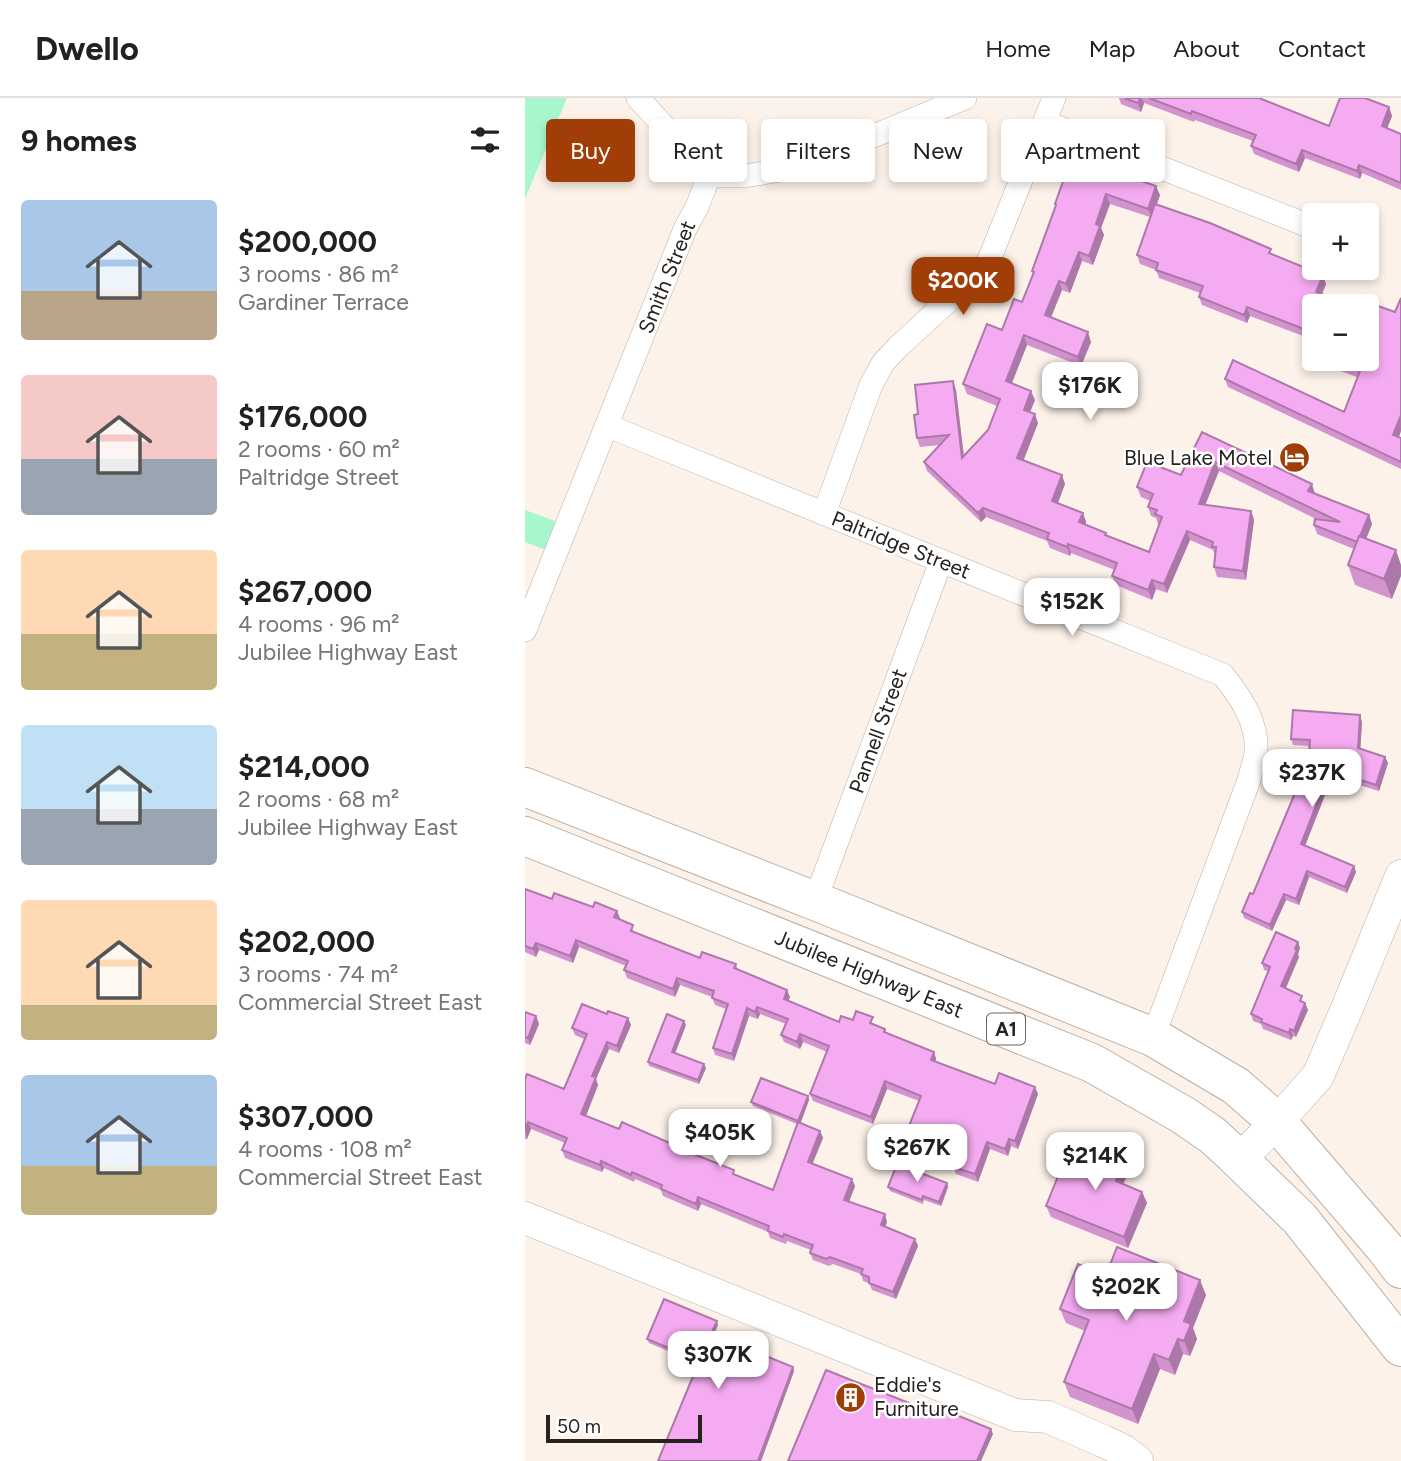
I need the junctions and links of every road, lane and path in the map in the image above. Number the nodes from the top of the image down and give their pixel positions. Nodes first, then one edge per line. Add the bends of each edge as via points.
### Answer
1 (638, 98) edge
2 (965, 98) edge
3 (1054, 98) edge
4 (657, 119) edge
5 (1046, 119) edge
6 (1165, 169) edge
7 (747, 176) edge
8 (706, 182) edge
9 (1021, 182) edge
10 (1302, 223) edge
11 (608, 426) junction
12 (824, 514) junction
13 (941, 561) junction
14 (525, 630) edge
15 (525, 787) edge
16 (525, 836) edge
17 (652, 837) junction
18 (1401, 876) edge
19 (635, 880) junction
20 (815, 901) junction
21 (1153, 1037) junction
22 (1277, 1122) junction
23 (1239, 1160) junction
24 (525, 1218) edge
25 (1401, 1269) edge
26 (1401, 1347) edge
27 (1015, 1415) junction
28 (1097, 1461) edge
29 (1137, 1461) edge

1 - 4 street
2 - 7 street via 799,167
3 - 5 street
6 - 10 street
8 - 11 street, Smith Street
9 - 12 street via 989,260 883,363
11 - 12 street, Paltridge Street
11 - 14 street, Smith Street
12 - 13 street, Paltridge Street
13 - 20 street, Pannell Street
13 - 21 street, Paltridge Street via 1223,675 1253,722 1256,751 1249,780
15 - 17 highway, A1
16 - 19 highway, Jubilee Highway East / A1
17 - 19 highway
17 - 20 highway, A1
18 - 22 street via 1318,1076
19 - 23 highway, Jubilee Highway East / A1 via 1092,1063 1183,1115
20 - 21 highway, A1
21 - 22 highway, A1 via 1236,1086
22 - 23 street
22 - 25 highway, A1
23 - 26 highway, Jubilee Highway East / A1 via 1300,1219
24 - 27 street
27 - 28 street via 1029,1432
27 - 29 street via 1048,1417

